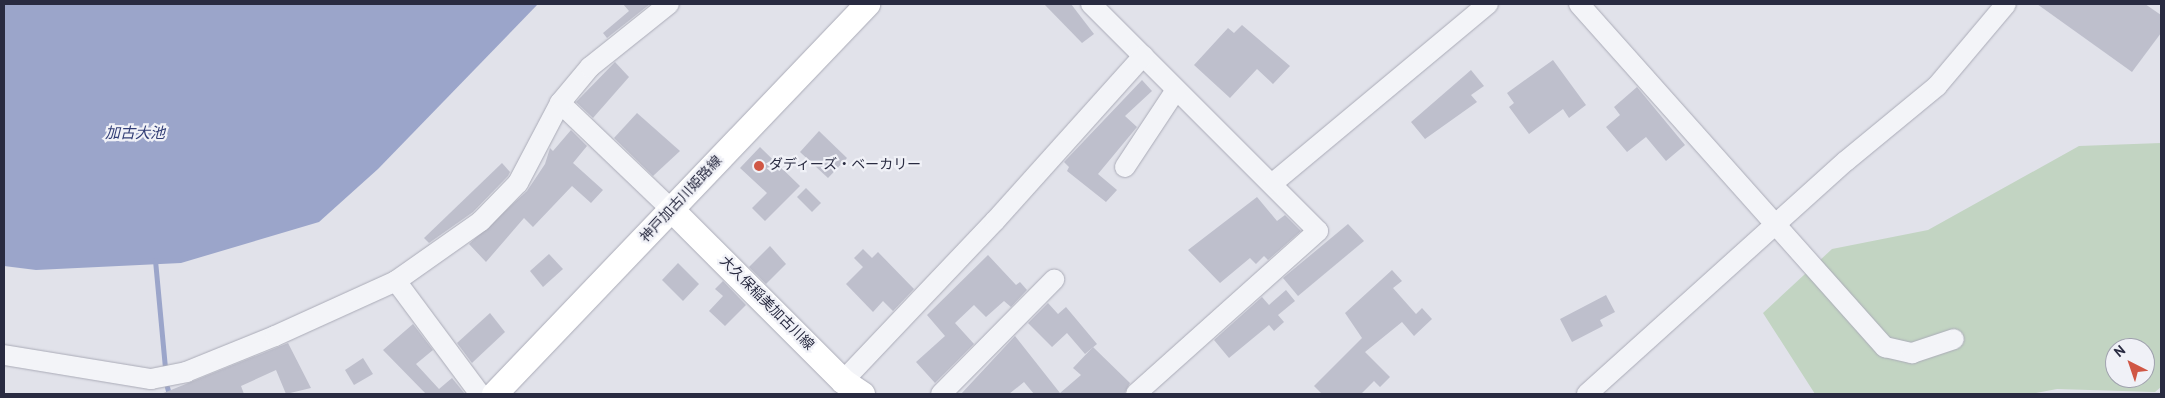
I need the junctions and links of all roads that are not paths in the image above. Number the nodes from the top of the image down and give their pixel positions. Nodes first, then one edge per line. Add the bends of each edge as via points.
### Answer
1 (669, 4) edge
2 (867, 4) edge
3 (1091, 4) edge
4 (1488, 4) edge
5 (1579, 4) edge
6 (2006, 4) edge
7 (1143, 56) junction
8 (1176, 90) junction
9 (560, 103) junction
10 (1125, 167) dead end
11 (1273, 183) junction
12 (673, 211) junction
13 (1776, 224) junction
14 (1054, 280) dead end
15 (396, 281) junction
16 (1954, 338) dead end
17 (4, 355) edge
18 (852, 387) edge
19 (480, 394) edge
20 (494, 394) edge
21 (941, 394) edge
22 (1136, 394) edge
23 (1587, 394) edge

1 - 9 street via 590,67
2 - 12 main road, 神戸加古川姫路線
3 - 7 street
4 - 11 street
5 - 13 street
6 - 13 street via 1937,86
7 - 8 street
7 - 18 street
8 - 10 street
8 - 11 street
9 - 12 street
9 - 15 street via 518,183 481,220
11 - 22 street via 1318,231
12 - 18 main road, 大久保稲美加古川線
12 - 20 main road, 神戸加古川姫路線
13 - 16 street via 1885,347 1912,353
13 - 23 street
14 - 21 street
15 - 17 street via 186,372 151,379
15 - 19 street

